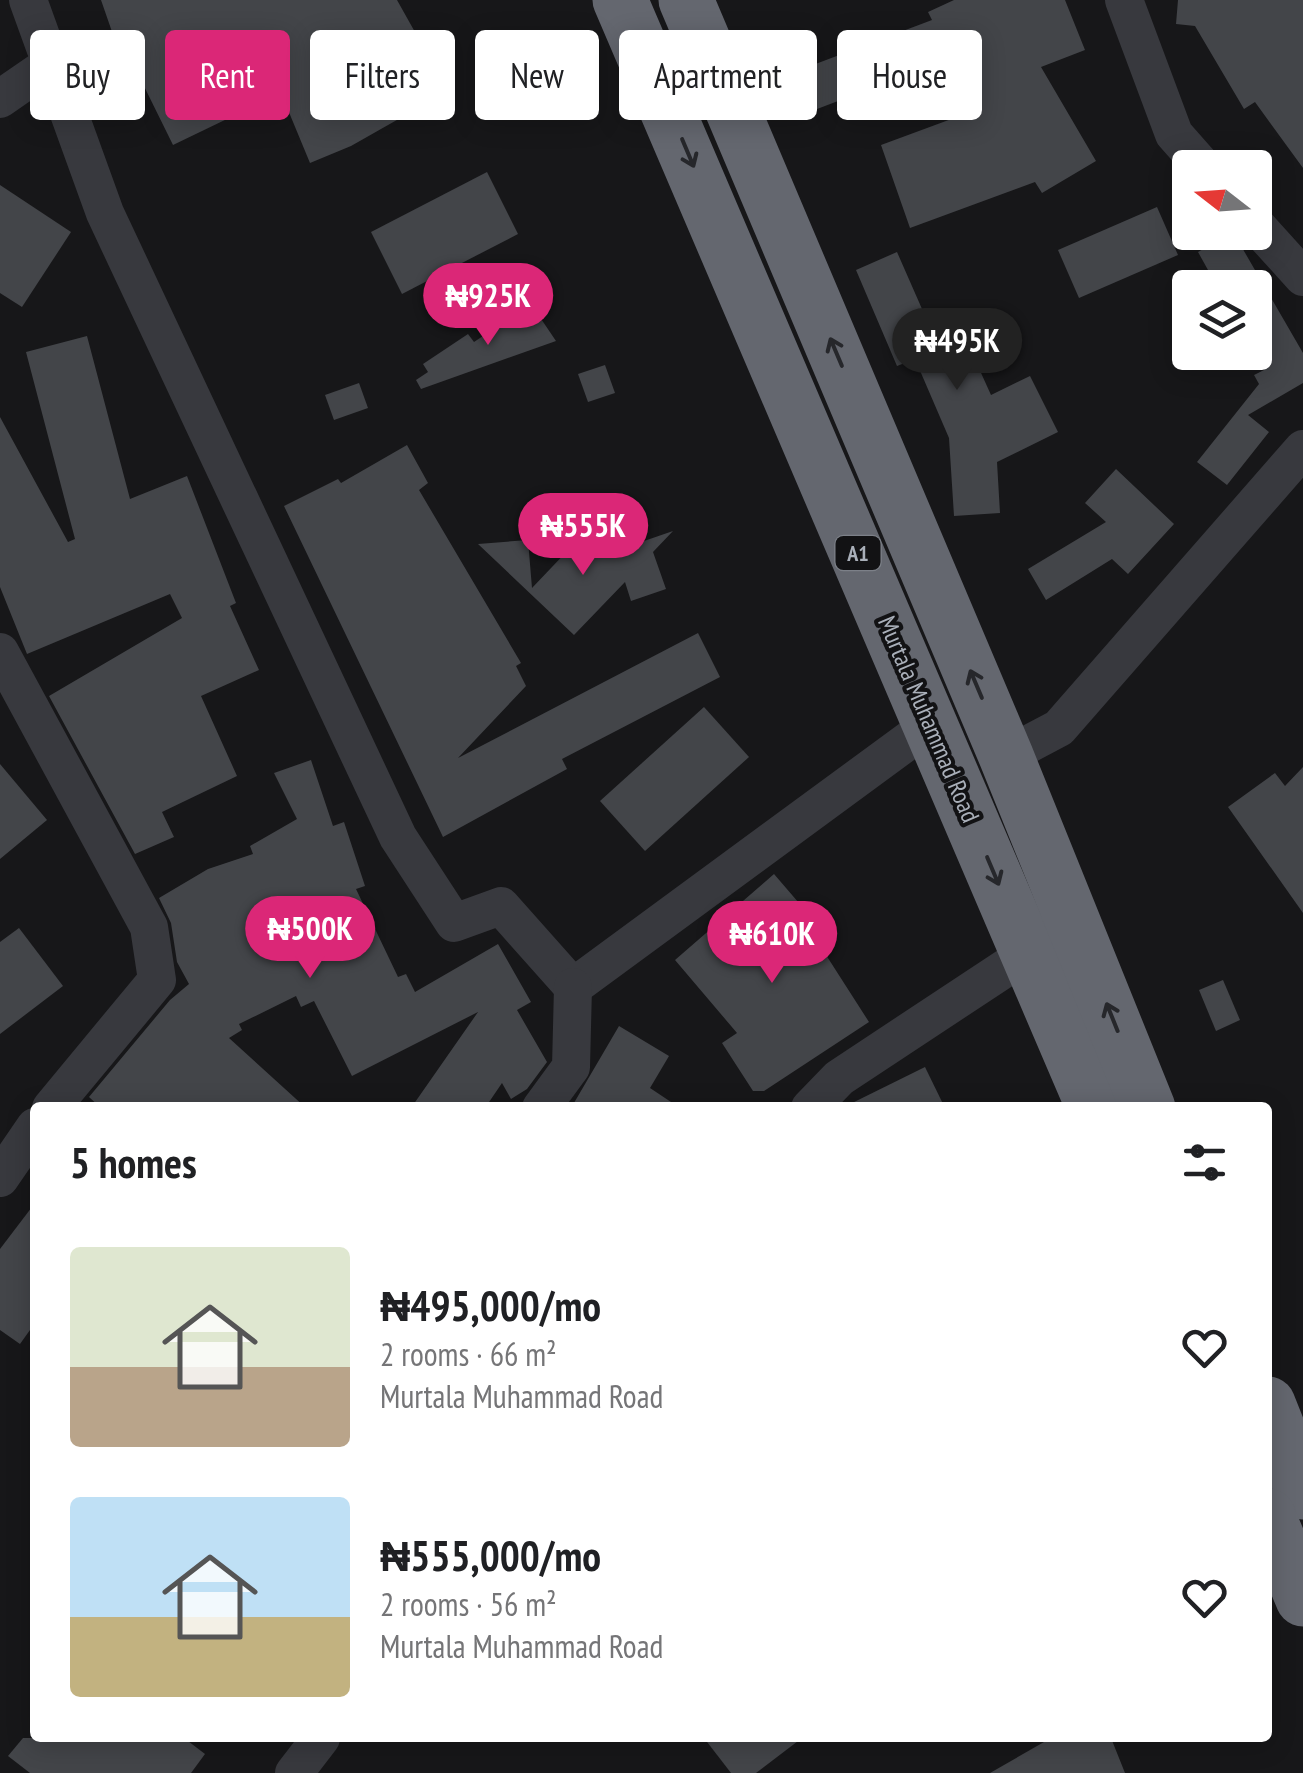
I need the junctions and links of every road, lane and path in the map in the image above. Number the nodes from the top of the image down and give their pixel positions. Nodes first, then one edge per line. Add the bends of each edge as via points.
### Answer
1 (28, 0) edge
2 (620, 0) edge
3 (1124, 0) edge
4 (696, 23) edge
5 (38, 30) edge
6 (634, 30) edge
7 (30, 79) edge
8 (0, 100) edge
9 (69, 120) edge
10 (673, 120) edge
11 (1188, 150) edge
12 (1272, 243) edge
13 (1303, 277) edge
14 (1303, 450) edge
15 (881, 459) junction
16 (828, 482) junction
17 (0, 652) edge
18 (931, 724) junction
19 (1006, 756) junction
20 (1028, 953) junction
21 (573, 986) junction
22 (56, 1102) edge
23 (545, 1102) edge
24 (816, 1102) edge
25 (1091, 1102) edge
26 (1146, 1102) edge
27 (30, 1134) edge
28 (0, 1178) edge
29 (1272, 1414) edge
30 (1303, 1492) edge
31 (1272, 1525) edge
32 (1303, 1599) edge
33 (317, 1742) edge
34 (294, 1773) edge

1 - 5 street
2 - 6 highway, Murtala Muhammad Road / A1
3 - 11 street via 1174,134
15 -> 4 highway, A1
7 - 8 street
9 - 21 street via 104,214 398,837 454,922 502,906
10 -> 16 highway, Murtala Muhammad Road / A1
12 - 13 street
14 - 19 street via 1059,728
15 - 16 highway
19 -> 15 highway, A1
16 - 18 highway, Murtala Muhammad Road / A1
17 - 22 street via 155,948 157,980
18 -> 20 highway, Murtala Muhammad Road / A1
18 - 21 street
26 -> 19 highway, A1
20 - 24 street via 838,1078
20 - 25 highway, Murtala Muhammad Road / A1
21 - 23 street via 571,1067
27 - 28 street
29 - 30 highway
31 - 32 highway
33 - 34 street

